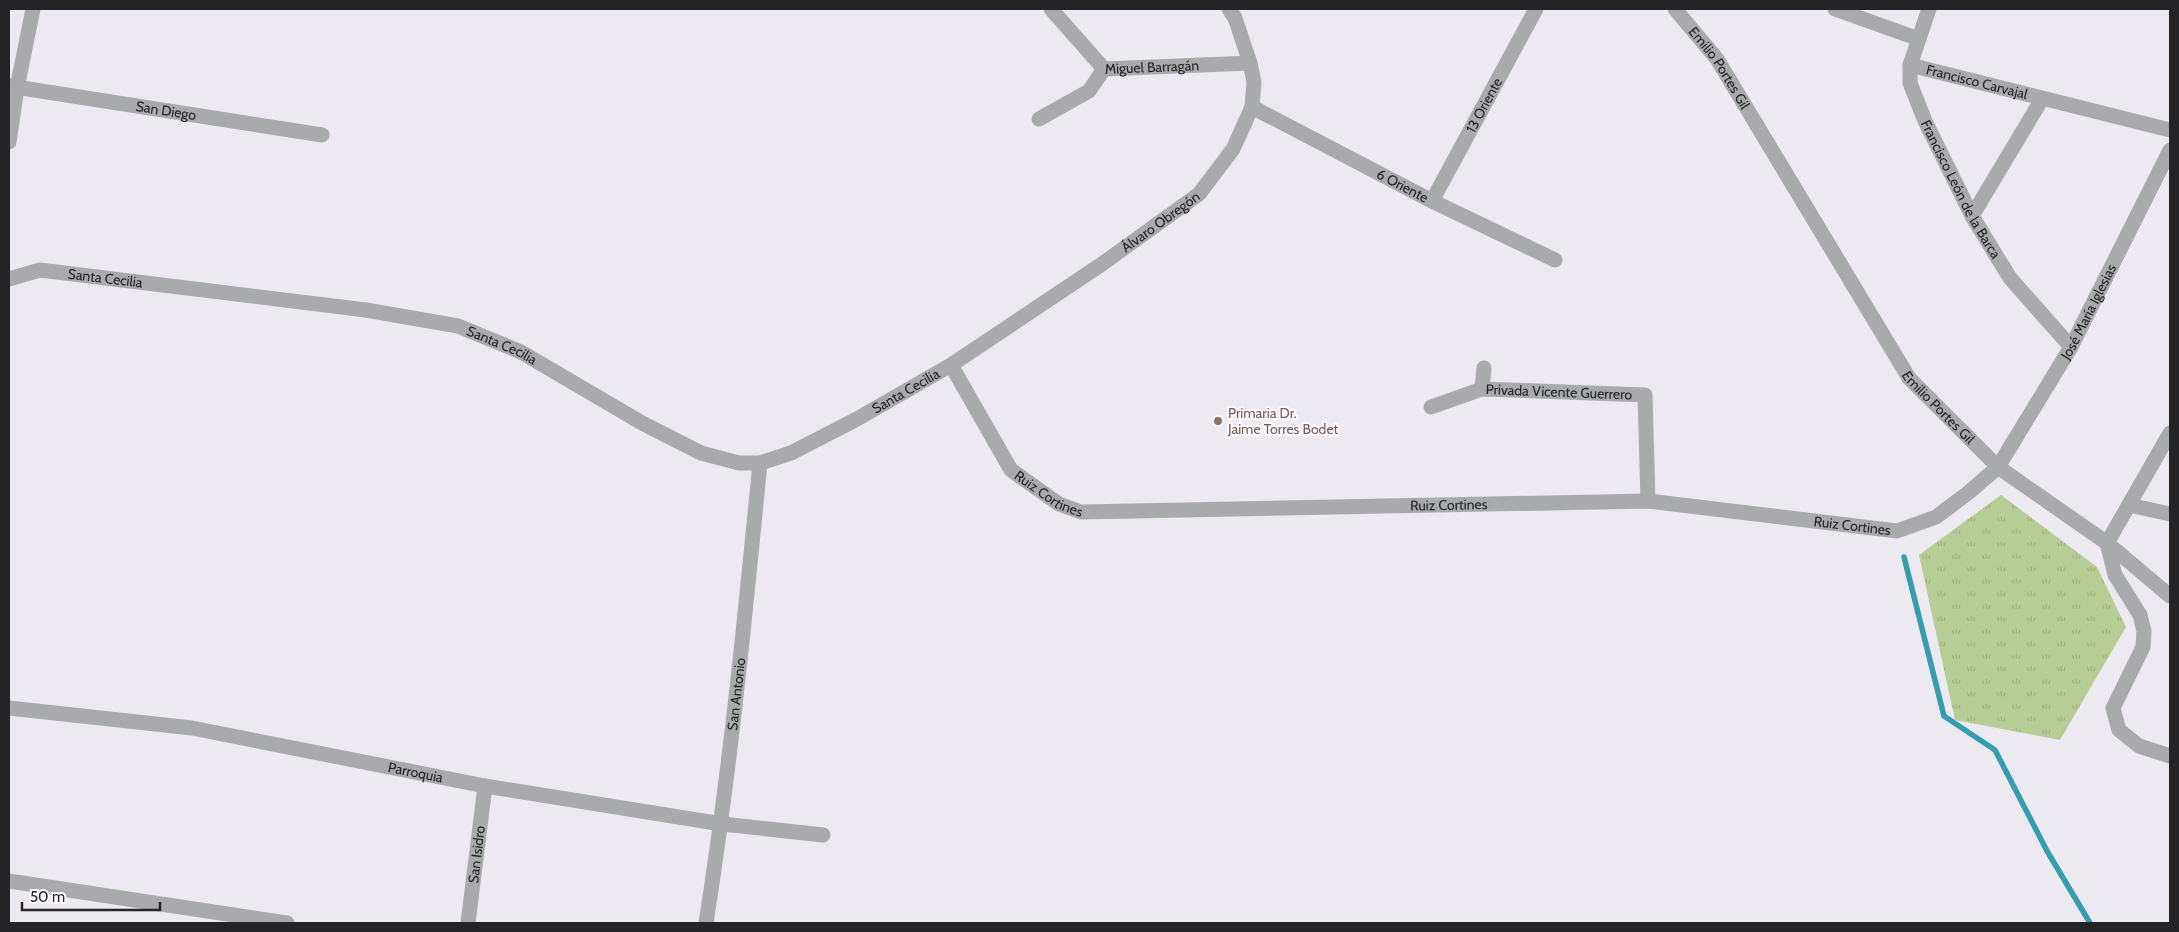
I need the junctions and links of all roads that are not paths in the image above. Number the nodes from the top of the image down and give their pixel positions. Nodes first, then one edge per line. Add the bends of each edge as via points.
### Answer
1 (33, 9) edge
2 (1051, 9) edge
3 (1229, 9) edge
4 (1536, 9) edge
5 (1675, 9) edge
6 (1835, 9) edge
7 (1929, 9) edge
8 (1919, 39) junction
9 (1250, 63) junction
10 (1910, 65) junction
11 (1104, 69) junction
12 (13, 87) edge
13 (2042, 99) junction
14 (1252, 107) junction
15 (1039, 119) dead end
16 (2170, 130) edge
17 (322, 135) dead end
18 (9, 142) edge
19 (2170, 150) edge
20 (1432, 201) junction
21 (1972, 216) junction
22 (1555, 260) dead end
23 (9, 279) edge
24 (2071, 348) junction
25 (951, 364) junction
26 (1484, 368) dead end
27 (1482, 389) junction
28 (1431, 407) dead end
29 (2170, 433) edge
30 (760, 463) junction
31 (1998, 467) junction
32 (1648, 501) junction
33 (2129, 505) junction
34 (2170, 514) edge
35 (2107, 543) junction
36 (2170, 596) edge
37 (9, 708) edge
38 (2170, 756) edge
39 (485, 786) junction
40 (722, 824) junction
41 (823, 835) dead end
42 (9, 881) edge
43 (287, 923) edge
44 (468, 923) edge
45 (706, 923) edge

1 - 12 street
2 - 11 street, Miguel Barragán
3 - 9 street, Álvaro Obregón
4 - 20 street, 13 Oriente
5 - 31 street, Emilio Portes Gil via 1717,59 1909,378
6 - 8 street
7 - 8 street, Francisco León de la Barca
8 - 10 street, Francisco León de la Barca
9 - 11 street, Miguel Barragán
9 - 14 street, Álvaro Obregón via 1254,82
10 - 13 street, Francisco Carvajal
10 - 21 street, Francisco León de la Barca via 1910,83 1925,121
11 - 15 street via 1089,91
12 - 17 street, San Diego
12 - 18 street
13 - 16 street, Francisco Carvajal
13 - 21 street, Francisco Carvajal
14 - 20 street, 6 Oriente
14 - 25 street, Álvaro Obregón via 1233,149 1199,194 1102,264
19 - 24 street, José María Iglesias
20 - 22 street, 6 Oriente
21 - 24 street, Francisco León de la Barca via 2010,278
23 - 30 street, Santa Cecilia via 40,270 366,310 458,326 521,352 700,453 739,463
24 - 31 street, José María Iglesias
25 - 30 street, Santa Cecilia via 857,419 790,453
25 - 32 street, Ruiz Cortines via 1012,470 1058,504 1082,512
26 - 27 street
27 - 28 street, Privada Vicente Guerrero
27 - 32 street, Privada Vicente Guerrero via 1645,395
29 - 33 street
30 - 40 street, San Antonio
31 - 32 street, Ruiz Cortines via 1936,517 1897,531
31 - 35 street, Emilio Portes Gil
33 - 34 street
33 - 35 street
35 - 36 street, Emilio Portes Gil
35 - 38 street via 2115,575 2140,615 2144,631 2143,647 2113,708 2119,730 2140,746
37 - 39 street, Parroquia via 192,728
39 - 40 street, Parroquia
39 - 44 street, San Isidro
40 - 41 street, Parroquia
40 - 45 street, San Antonio
42 - 43 street

